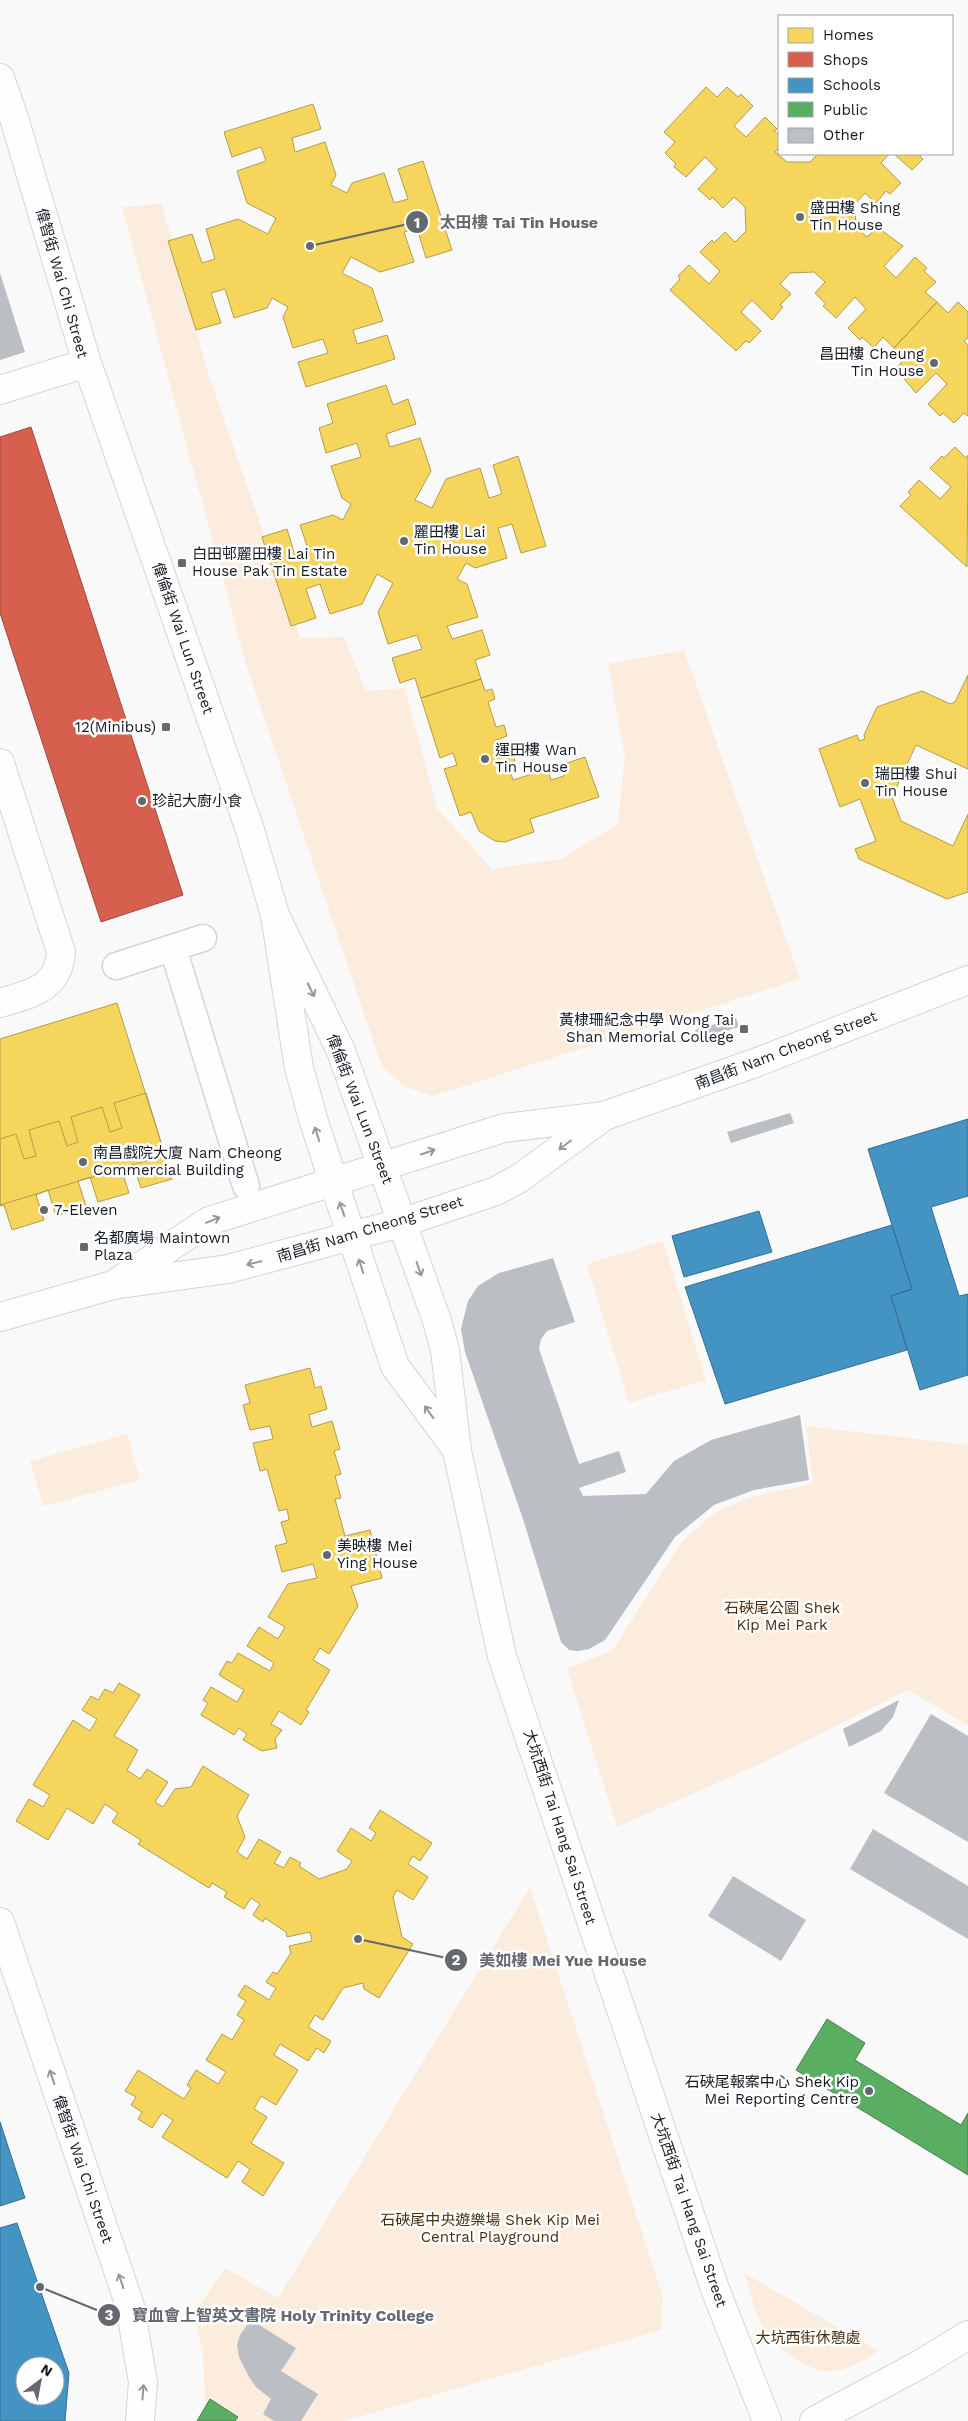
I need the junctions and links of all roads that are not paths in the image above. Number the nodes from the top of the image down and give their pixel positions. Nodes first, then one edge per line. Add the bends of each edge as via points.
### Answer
1 (0, 78) edge
2 (7, 121) edge
3 (87, 363) junction
4 (0, 390) edge
5 (0, 763) edge
6 (275, 915) junction
7 (204, 938) dead end
8 (173, 948) junction
9 (116, 966) dead end
10 (968, 980) edge
11 (0, 1003) edge
12 (604, 1116) junction
13 (382, 1168) junction
14 (332, 1180) junction
15 (246, 1186) dead end
16 (404, 1222) junction
17 (352, 1237) junction
18 (114, 1285) junction
19 (0, 1317) edge
20 (458, 1451) junction
21 (0, 1922) edge
22 (968, 2335) edge
23 (140, 2421) edge
24 (767, 2421) edge
25 (814, 2421) edge

1 - 2 street, 偉智街 Wai Chi Street
2 - 3 street, 偉智街 Wai Chi Street
3 - 4 street, 偉智街 Wai Chi Street
3 - 6 street, 偉倫街 Wai Lun Street via 250,830
5 - 11 street via 61,952 60,965 47,984 34,992
6 -> 13 street, 偉倫街 Wai Lun Street via 341,1051
14 -> 6 street, 偉倫街 Wai Lun Street via 299,1068
7 - 8 street
8 - 9 street
8 - 15 street
10 - 12 street, 南昌街 Nam Cheong Street via 755,1063
13 -> 12 street, 南昌街 Nam Cheong Street via 504,1128
12 -> 16 street, 南昌街 Nam Cheong Street via 520,1178 496,1191
13 - 14 street, 南昌街 Nam Cheong Street
13 - 16 street, 偉倫街 Wai Lun Street
17 -> 14 street, 偉倫街 Wai Lun Street
18 -> 14 street, 南昌街 Nam Cheong Street via 209,1221
16 - 17 street, 南昌街 Nam Cheong Street
16 -> 20 street, 大坑西街 Tai Hang Sai Street via 445,1350
17 -> 18 street, 南昌街 Nam Cheong Street via 228,1269
20 -> 17 street, 大坑西街 Tai Hang Sai Street via 395,1366
18 - 19 street, 南昌街 Nam Cheong Street
20 - 24 street, 大坑西街 Tai Hang Sai Street via 502,1656 715,2289
23 -> 21 street, 偉智街 Wai Chi Street via 143,2382 130,2306
22 - 25 street

